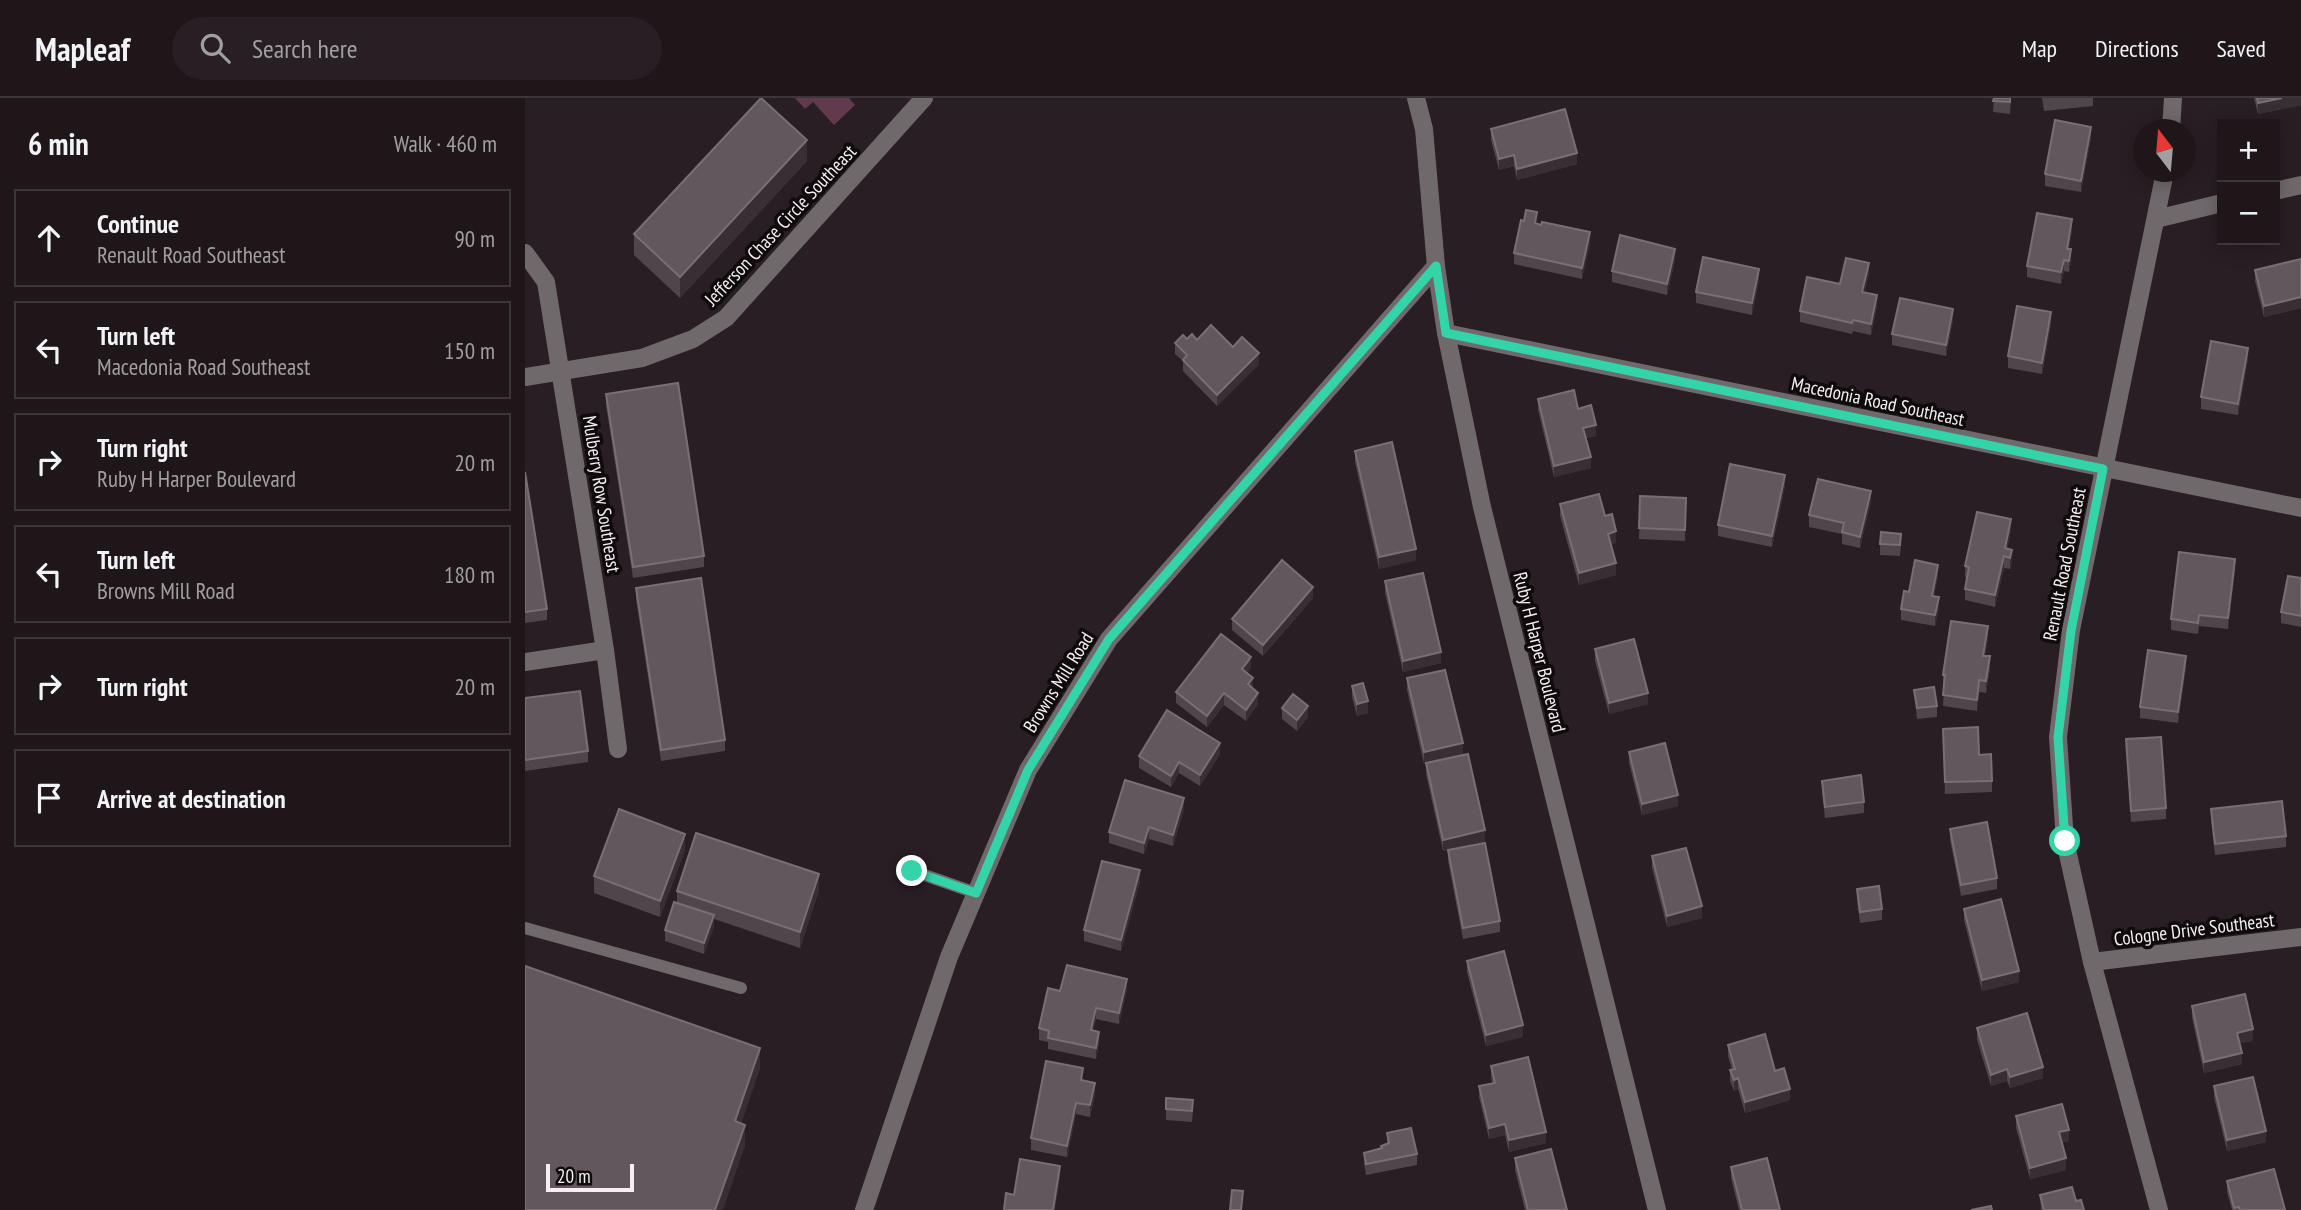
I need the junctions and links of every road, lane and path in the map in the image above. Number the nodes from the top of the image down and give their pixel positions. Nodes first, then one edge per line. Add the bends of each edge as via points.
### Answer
1 (923, 98) edge
2 (1416, 98) edge
3 (2173, 98) edge
4 (2172, 119) edge
5 (2163, 182) edge
6 (2301, 185) edge
7 (2280, 190) edge
8 (2217, 204) edge
9 (2156, 219) junction
10 (525, 253) edge
11 (1436, 266) junction
12 (1446, 333) junction
13 (561, 372) junction
14 (525, 377) edge
15 (2103, 469) junction
16 (2301, 508) edge
17 (605, 650) junction
18 (525, 662) edge
19 (618, 749) dead end
20 (912, 871) dead end
21 (976, 893) junction
22 (525, 928) edge
23 (2301, 937) edge
24 (2092, 962) junction
25 (741, 988) dead end
26 (864, 1210) edge
27 (1657, 1210) edge
28 (2159, 1210) edge

1 - 13 street, Jefferson Chase Circle Southeast via 726,318 693,339 642,358
2 - 11 street, Ruby H Harper Boulevard via 1424,129
3 - 4 street
5 - 9 street, Renault Road Southeast
6 - 7 street
8 - 9 street
9 - 15 street, Renault Road Southeast
10 - 13 street, Mulberry Row Southeast via 546,282
11 - 12 street, Ruby H Harper Boulevard
11 - 21 street, Browns Mill Road via 1109,639 1028,770
12 - 15 street, Macedonia Road Southeast
12 - 27 street, Ruby H Harper Boulevard via 1482,507
13 - 14 street, Jefferson Chase Circle Southeast
13 - 17 street, Mulberry Row Southeast
15 - 16 street, Macedonia Road Southeast
15 - 24 street, Renault Road Southeast via 2071,631 2058,737 2065,841
17 - 18 street
17 - 19 street, Mulberry Row Southeast
20 - 21 lane
21 - 26 street, Browns Mill Road via 949,957
22 - 25 lane
23 - 24 street, Cologne Drive Southeast
24 - 28 street, Renault Road Southeast

